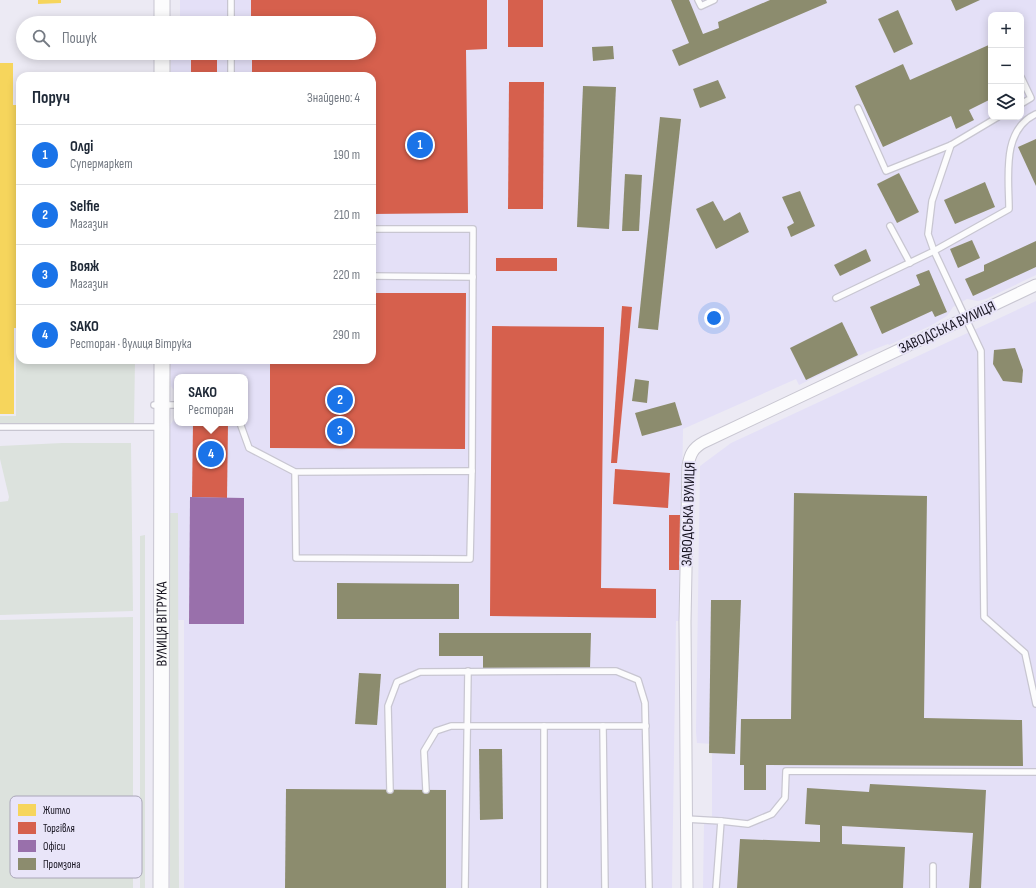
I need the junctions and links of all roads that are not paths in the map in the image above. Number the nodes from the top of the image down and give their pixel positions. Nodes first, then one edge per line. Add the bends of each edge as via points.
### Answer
1 (153, 0) edge
2 (162, 0) edge
3 (231, 0) edge
4 (698, 0) edge
5 (714, 0) edge
6 (153, 16) edge
7 (162, 16) edge
8 (231, 16) edge
9 (153, 60) edge
10 (162, 60) edge
11 (231, 60) edge
12 (154, 72) edge
13 (162, 72) edge
14 (231, 72) edge
15 (1024, 83) edge
16 (1024, 102) edge
17 (858, 108) dead end
18 (1036, 114) edge
19 (993, 120) edge
20 (951, 145) junction
21 (890, 226) dead end
22 (376, 229) edge
23 (934, 251) junction
24 (910, 263) junction
25 (376, 276) edge
26 (473, 277) junction
27 (1036, 285) edge
28 (836, 298) dead end
29 (964, 319) junction
30 (155, 364) edge
31 (162, 364) edge
32 (164, 405) edge
33 (241, 426) edge
34 (0, 427) edge
35 (158, 427) junction
36 (295, 472) junction
37 (472, 472) junction
38 (468, 671) junction
39 (1036, 704) edge
40 (468, 726) junction
41 (544, 726) junction
42 (603, 726) junction
43 (646, 726) junction
44 (1036, 772) edge
45 (390, 790) dead end
46 (426, 790) dead end
47 (686, 819) junction
48 (721, 821) junction
49 (933, 866) dead end
50 (153, 888) edge
51 (161, 888) edge
52 (465, 888) edge
53 (544, 888) edge
54 (605, 888) edge
55 (649, 888) edge
56 (687, 888) edge
57 (716, 888) edge
58 (932, 888) edge

1 - 6 main road
2 - 7 main road
3 - 8 lane
4 - 5 lane via 701,6
9 - 12 main road
10 - 13 main road
11 - 14 lane
15 - 16 lane via 1031,98
17 - 20 lane via 886,170
18 - 23 lane via 1025,119 1010,145 1009,210
19 - 20 lane
20 - 23 lane via 932,201 928,234
21 - 24 lane
22 - 26 lane via 472,229
23 - 24 lane
23 - 29 lane
24 - 28 lane
25 - 26 lane
26 - 37 lane
27 - 29 street, ЗАВОДСЬКА ВУЛИЦЯ
29 - 39 lane via 980,351 984,617 1025,653
29 - 47 street, ЗАВОДСЬКА ВУЛИЦЯ via 704,442 691,453 688,466 685,622
30 - 32 main road, ВУЛИЦЯ ВІТРУКА
31 - 32 main road, ВУЛИЦЯ ВІТРУКА
32 - 35 main road, ВУЛИЦЯ ВІТРУКА
33 - 36 lane via 249,448
34 - 35 lane
35 - 50 main road, ВУЛИЦЯ ВІТРУКА
35 - 51 main road, ВУЛИЦЯ ВІТРУКА
36 - 37 lane
36 - 37 lane via 296,558 470,559
38 - 40 lane
38 - 43 lane via 616,671 638,680 645,703
38 - 45 lane via 420,672 397,682 388,706
40 - 41 lane
40 - 46 lane via 451,726 436,731 424,751
40 - 52 lane
41 - 42 lane
41 - 53 lane
42 - 43 lane
42 - 54 lane
43 - 55 lane
44 - 48 lane via 786,771 785,798 772,814 748,824
47 - 48 lane
47 - 56 street, ЗАВОДСЬКА ВУЛИЦЯ
48 - 57 lane
49 - 58 lane

